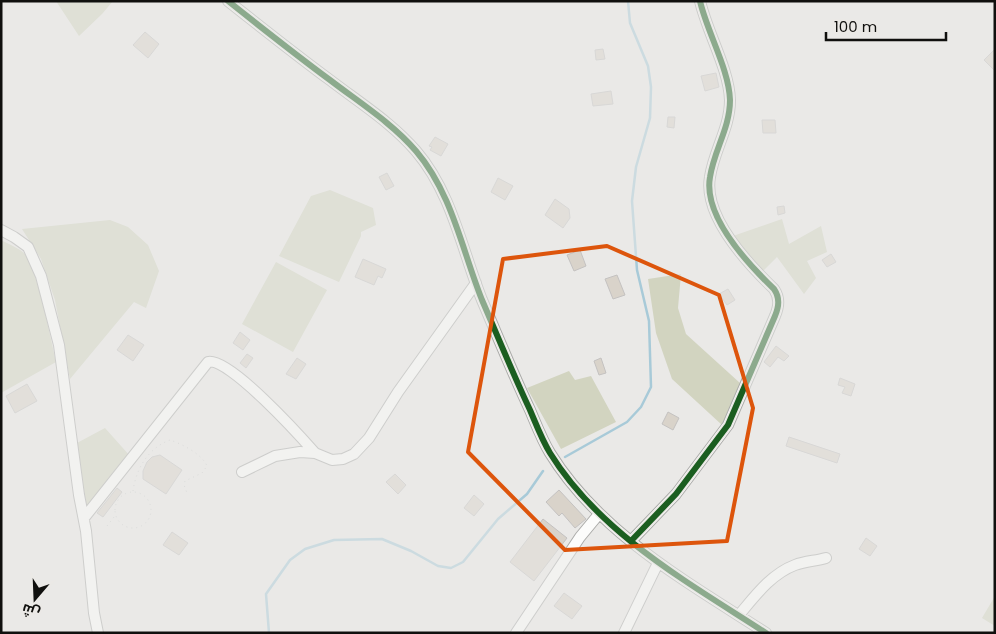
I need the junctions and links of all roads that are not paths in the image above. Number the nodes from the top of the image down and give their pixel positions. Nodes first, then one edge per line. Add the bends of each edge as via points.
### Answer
1 (228, 1) edge
2 (700, 1) edge
3 (1, 230) edge
4 (476, 284) junction
5 (315, 454) junction
6 (242, 472) dead end
7 (599, 514) junction
8 (84, 518) junction
9 (631, 541) junction
10 (826, 558) dead end
11 (658, 563) junction
12 (738, 615) junction
13 (98, 633) edge
14 (516, 633) edge
15 (624, 633) edge
16 (766, 633) edge

1 - 4 street via 392,126 417,152 434,178 454,220
2 - 9 street via 729,88 730,101 728,123 710,177 711,203 717,218 745,260 774,289 779,302 776,316 728,425 676,494
3 - 8 street via 28,247 41,276 60,345 78,495
4 - 5 street via 369,438 354,454 332,460
4 - 7 street via 549,452
5 - 6 street via 300,452 276,456
5 - 8 street via 249,386 219,364 208,362
7 - 9 street
7 - 14 street
8 - 13 street
9 - 11 street
10 - 12 street via 796,564 779,573
11 - 12 street
11 - 15 street
12 - 16 street

